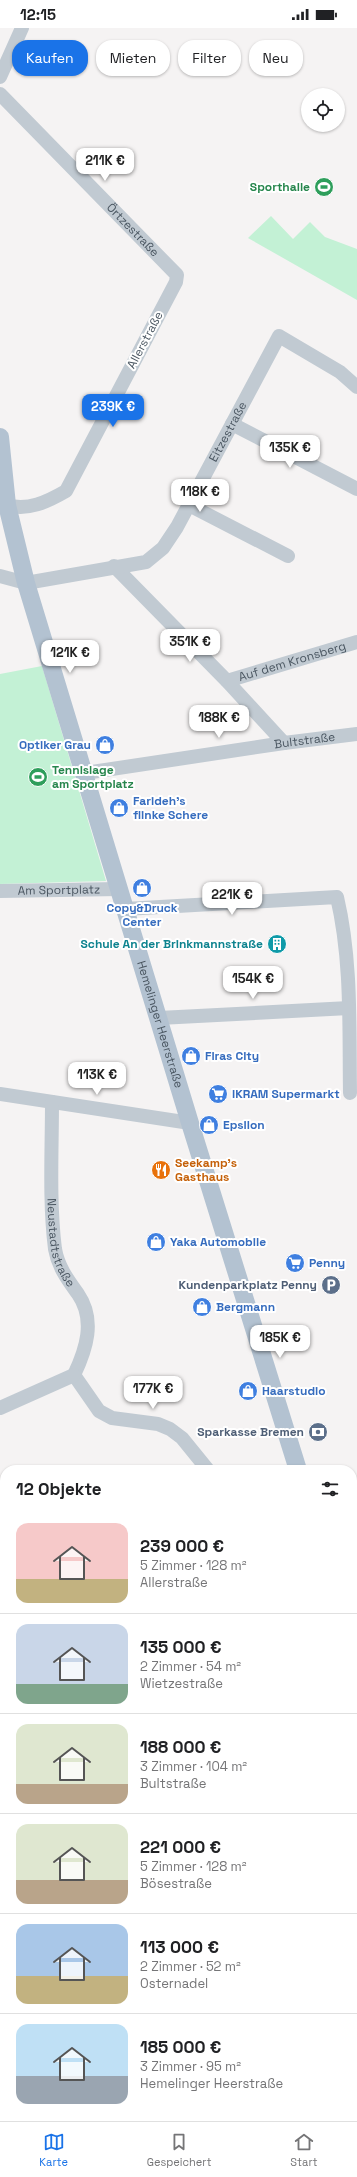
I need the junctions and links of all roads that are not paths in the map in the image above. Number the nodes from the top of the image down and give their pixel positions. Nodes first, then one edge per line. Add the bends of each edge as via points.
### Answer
1 (22, 28) edge
2 (0, 77) edge
3 (0, 94) edge
4 (176, 282) joint
5 (357, 387) edge
6 (232, 424) junction
7 (0, 437) edge
8 (357, 489) edge
9 (190, 504) junction
10 (6, 506) junction
11 (288, 556) dead end
12 (114, 566) junction
13 (0, 576) edge
14 (26, 583) junction
15 (357, 642) edge
16 (227, 681) junction
17 (357, 734) edge
18 (284, 743) junction
19 (85, 773) junction
20 (119, 889) junction
21 (0, 891) edge
22 (125, 909) junction
23 (349, 1008) junction
24 (159, 1018) junction
25 (350, 1093) dead end
26 (0, 1094) edge
27 (52, 1102) junction
28 (190, 1124) junction
29 (74, 1375) junction
30 (0, 1408) edge
31 (204, 1465) edge
32 (296, 1465) edge

1 - 2 street
3 - 4 street, Örtzestraße via 177,275
4 - 10 street, Allerstraße via 66,491 47,502 18,508
5 - 6 street, Eitzestraße via 340,372 279,336
6 - 8 street
6 - 9 street, Eitzestraße
7 - 10 main road, Hemelinger Heerstraße
9 - 11 street
9 - 12 street, Eitzestraße via 162,548 146,562
10 - 14 main road, Hemelinger Heerstraße
12 - 14 street, Eitzestraße
12 - 16 street
13 - 14 street
14 - 19 main road, Hemelinger Heerstraße
15 - 16 street, Auf dem Kronsberg
16 - 18 street
17 - 18 street, Bultstraße
18 - 19 street, Bultstraße
19 - 20 main road, Hemelinger Heerstraße
20 - 21 street, Am Sportplatz
20 - 22 main road, Hemelinger Heerstraße
22 - 23 street via 337,897 344,927
22 - 24 main road, Hemelinger Heerstraße
23 - 24 street
23 - 25 street
24 - 28 main road, Hemelinger Heerstraße
26 - 27 street
27 - 28 street
27 - 29 street, Neustadtstraße via 52,1210 56,1250 65,1276 80,1296 87,1313 89,1328 85,1348
28 - 32 main road, Hemelinger Heerstraße
29 - 30 street
29 - 31 street via 99,1411 112,1418 158,1424 170,1429 182,1438

